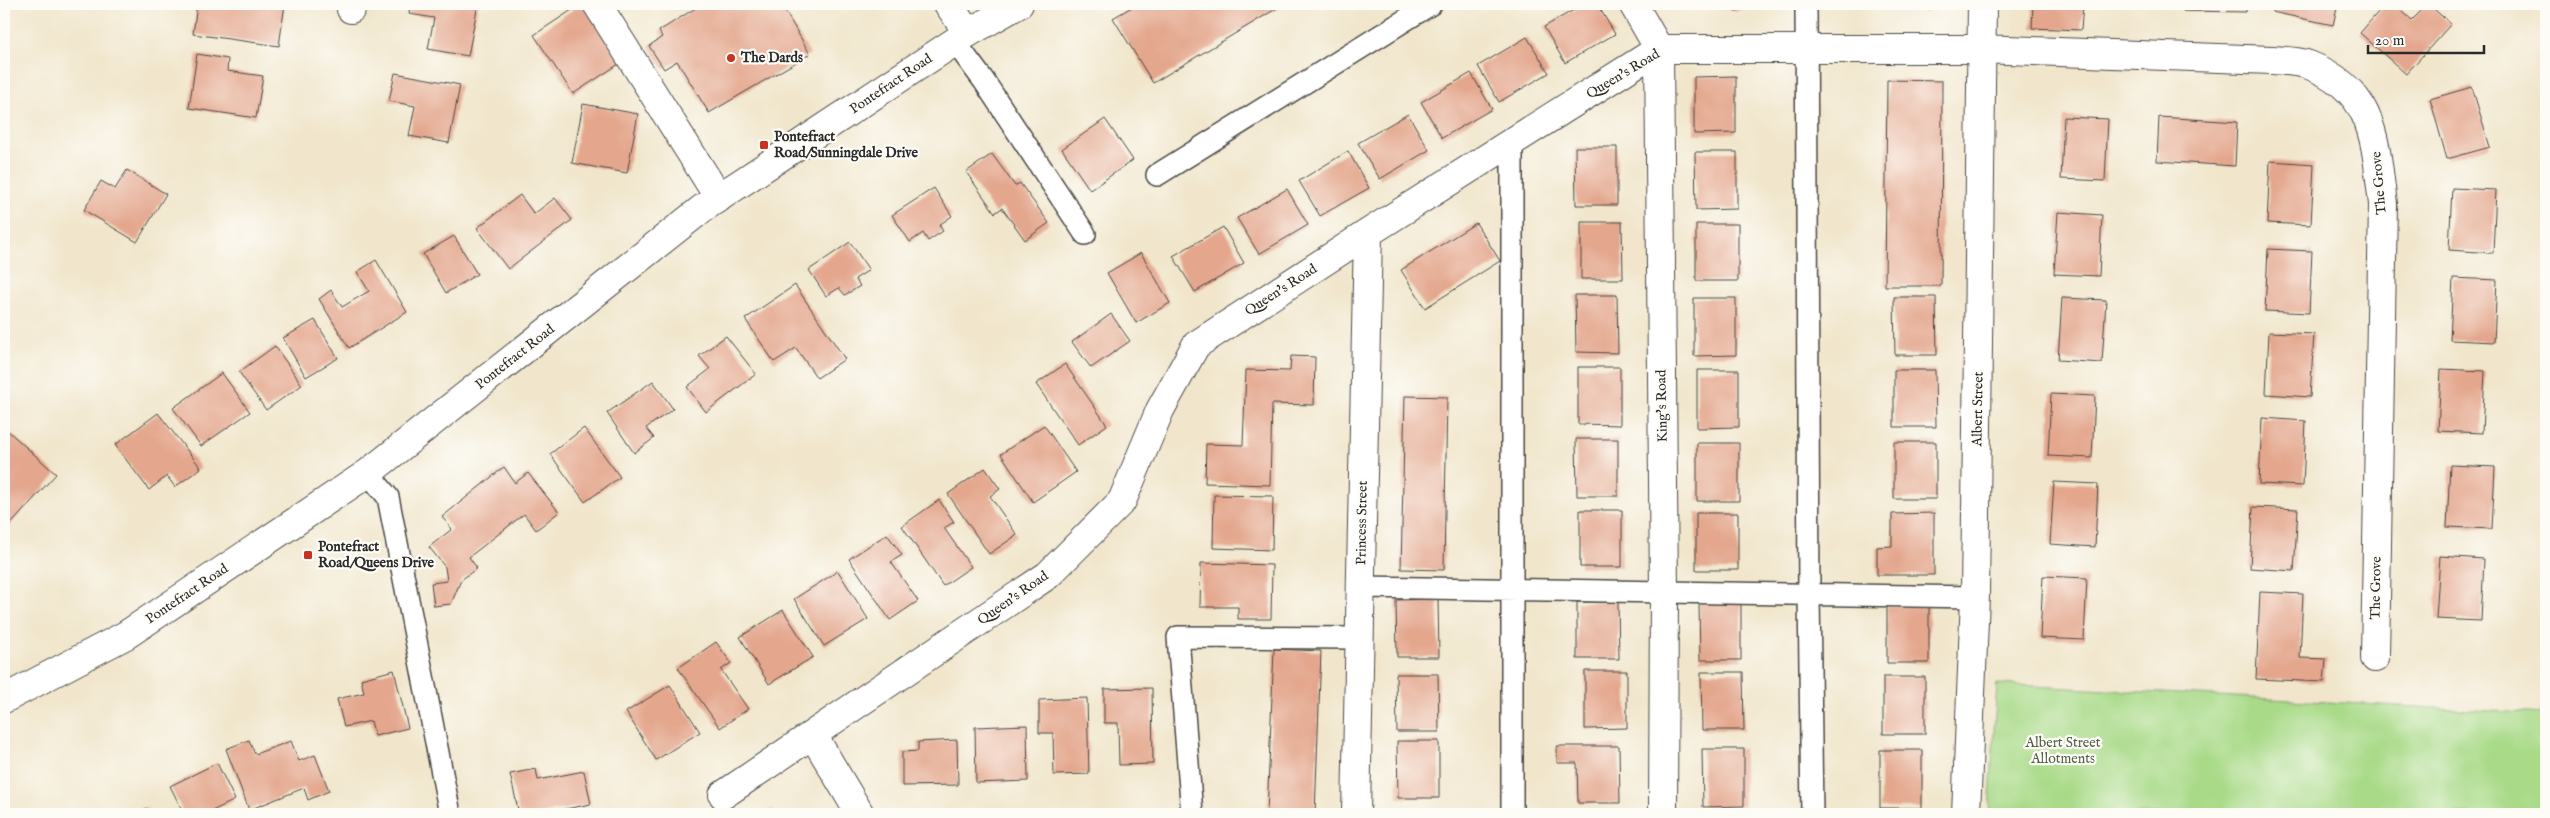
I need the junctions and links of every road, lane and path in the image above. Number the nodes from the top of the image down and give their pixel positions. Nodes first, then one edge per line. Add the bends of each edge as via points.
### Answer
1 (597, 4) edge
2 (948, 4) edge
3 (1020, 4) edge
4 (1431, 4) edge
5 (1633, 4) edge
6 (1806, 4) edge
7 (1982, 4) edge
8 (962, 37) junction
9 (1659, 49) junction
10 (1808, 49) junction
11 (1982, 49) junction
12 (1512, 142) junction
13 (1157, 175) dead end
14 (719, 198) junction
15 (1368, 232) junction
16 (1085, 234) dead end
17 (368, 474) junction
18 (1361, 587) junction
19 (1512, 589) junction
20 (1664, 592) junction
21 (1809, 594) junction
22 (1975, 597) junction
23 (1360, 638) junction
24 (2375, 658) dead end
25 (4, 699) edge
26 (813, 735) junction
27 (723, 795) dead end
28 (450, 814) edge
29 (860, 814) edge
30 (1192, 814) edge
31 (1356, 814) edge
32 (1512, 814) edge
33 (1663, 814) edge
34 (1812, 814) edge
35 (1966, 814) edge

1 - 14 street
2 - 8 street
3 - 8 street, Pontefract Road
4 - 13 lane
5 - 9 street, King's Road
6 - 10 lane
7 - 11 street, Albert Street
8 - 14 street, Pontefract Road
8 - 16 lane via 984,81
9 - 10 street, Queen's Road
9 - 12 street, Queen's Road
9 - 20 street, King's Road
10 - 11 street, Queen's Road
10 - 21 lane
11 - 22 street, Albert Street
11 - 24 street, The Grove via 2272,60 2309,65 2344,85 2366,112 2375,142 2383,204
12 - 15 street, Queen's Road
12 - 19 lane
14 - 17 street, Pontefract Road
15 - 18 street, Princess Street
15 - 26 street, Queen's Road via 1196,345 1160,410 1122,501 1048,575
17 - 25 street, Pontefract Road via 126,635
17 - 28 lane via 388,497
18 - 19 lane
18 - 23 street, Princess Street
19 - 20 lane
19 - 32 lane
20 - 21 lane
20 - 33 street, King's Road
21 - 22 lane
21 - 34 lane
22 - 35 street, Albert Street
23 - 30 lane via 1178,637
23 - 31 street, Princess Street
26 - 27 street, Queen's Road
26 - 29 street

